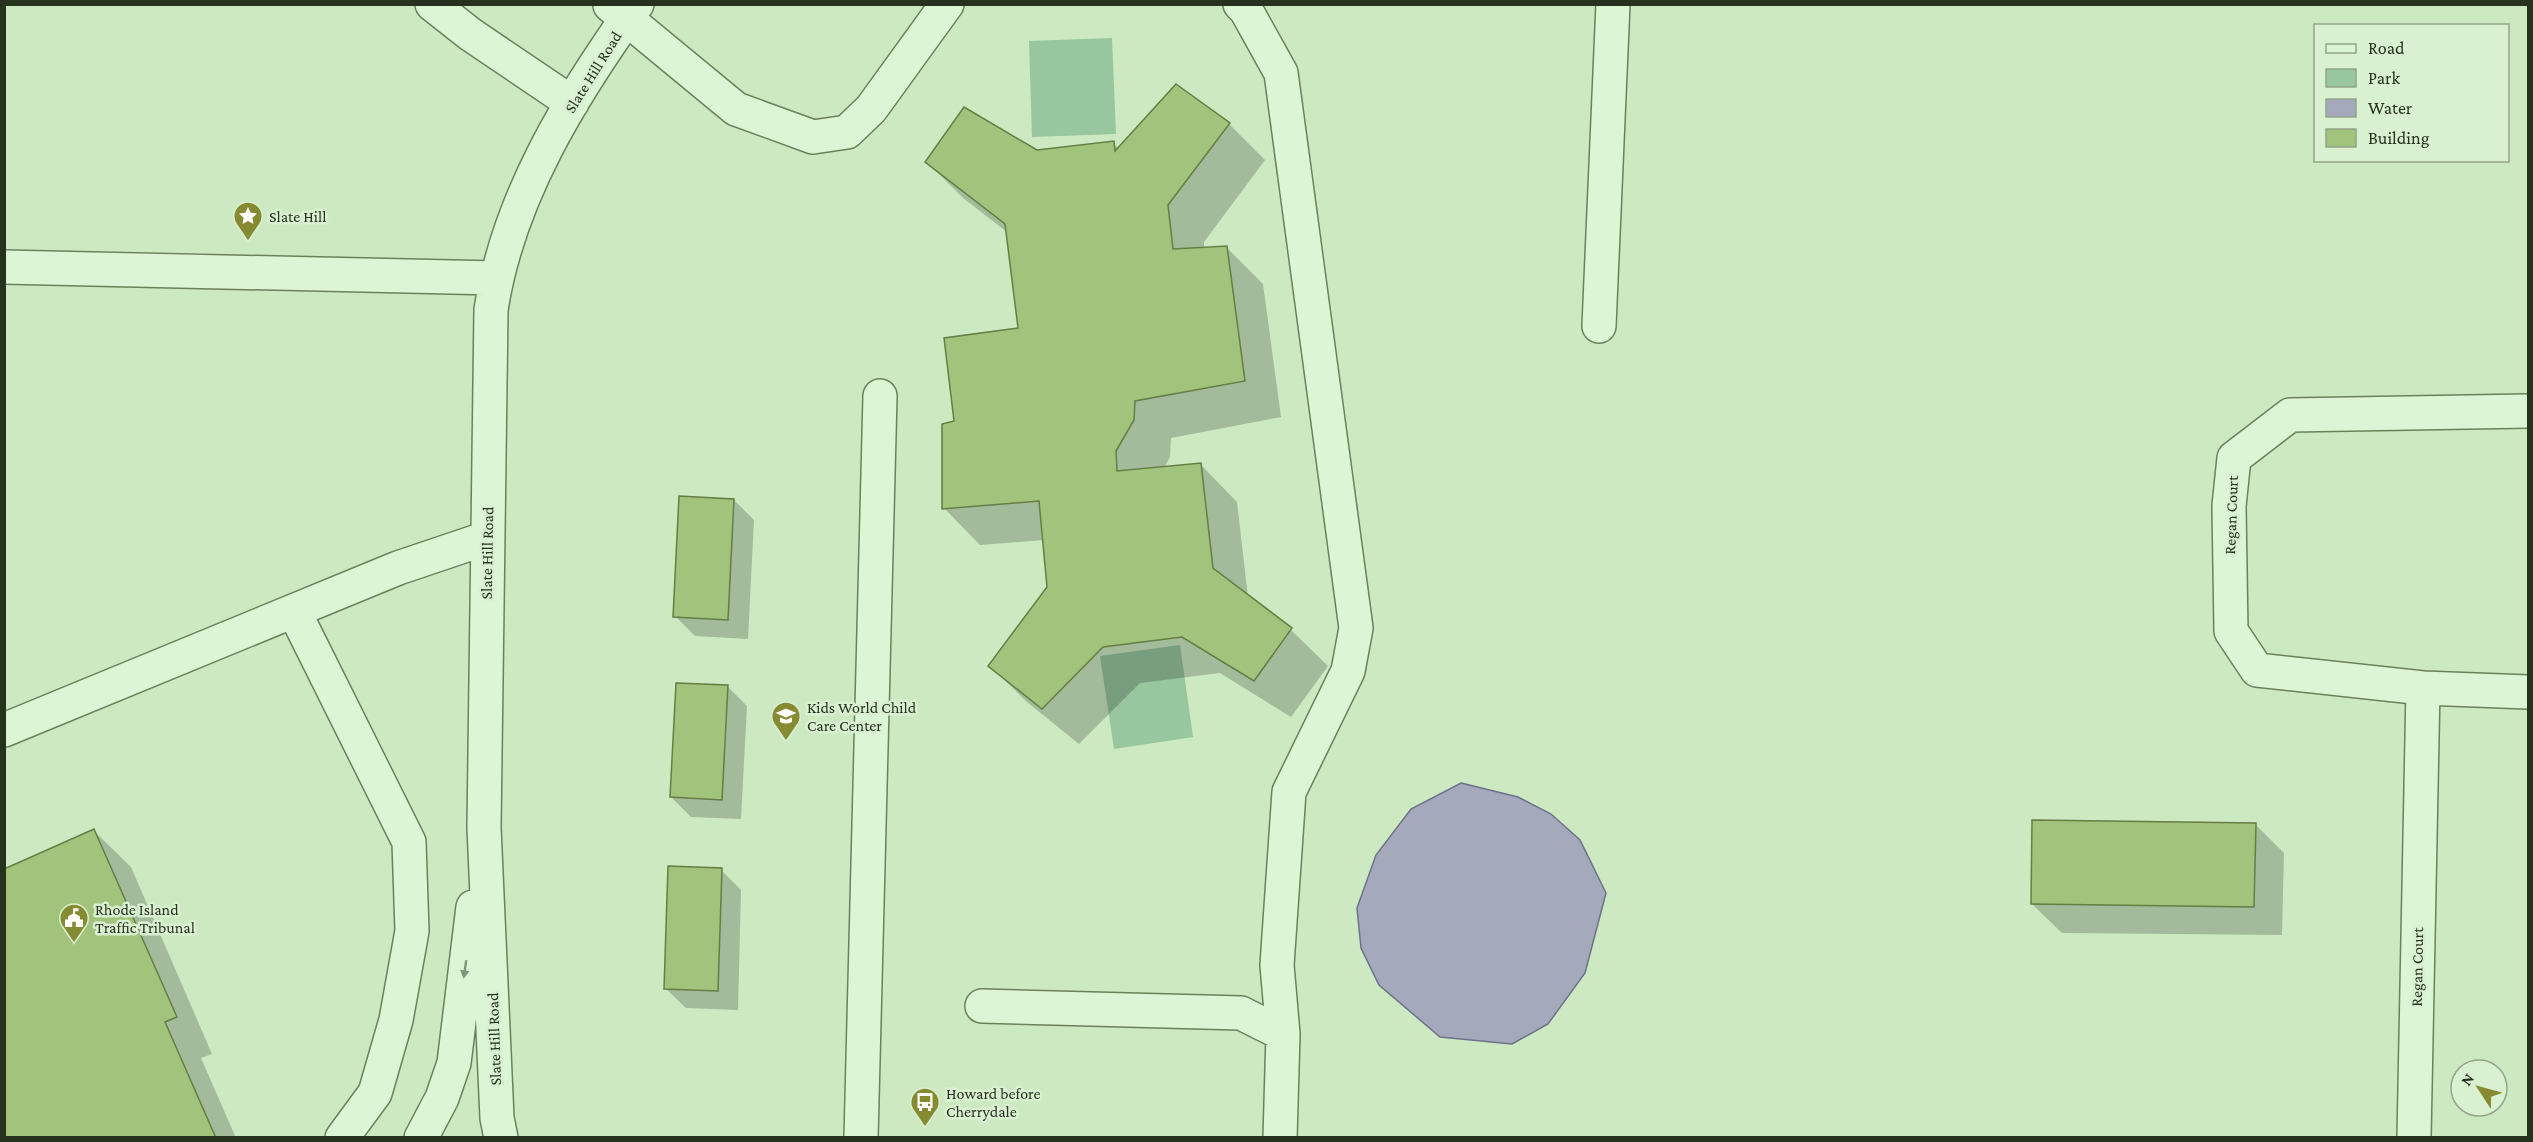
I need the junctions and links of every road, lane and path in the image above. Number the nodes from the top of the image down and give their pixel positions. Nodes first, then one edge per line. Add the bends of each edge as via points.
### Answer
1 (432, 4) edge
2 (947, 4) edge
3 (1240, 4) edge
4 (1613, 4) edge
5 (624, 10) edge
6 (572, 102) junction
7 (4, 267) edge
8 (496, 278) junction
9 (1599, 326) dead end
10 (880, 396) dead end
11 (2529, 411) edge
12 (487, 538) junction
13 (294, 611) junction
14 (2423, 688) junction
15 (2529, 692) edge
16 (4, 729) edge
17 (484, 828) junction
18 (982, 1006) dead end
19 (1282, 1034) junction
20 (342, 1137) edge
21 (421, 1137) edge
22 (501, 1137) edge
23 (861, 1137) edge
24 (1280, 1137) edge
25 (2414, 1137) edge

1 - 6 street
2 - 5 street via 871,109 847,132 813,137 736,109
3 - 19 street via 1281,73 1356,628 1348,671 1290,792 1277,965
4 - 9 street
5 - 6 street, Slate Hill Road
6 - 8 street, Slate Hill Road via 524,196
7 - 8 street
8 - 12 street, Slate Hill Road via 490,347
10 - 23 street
11 - 14 street, Regan Court via 2290,415 2234,458 2229,506 2231,631 2257,670
12 - 13 street via 398,568
12 - 17 street, Slate Hill Road
13 - 16 street
13 - 20 street via 409,843 412,931 396,1020 375,1093
14 - 15 street, Regan Court
14 - 25 street, Regan Court
17 -> 21 street via 454,1063
17 - 22 street, Slate Hill Road
18 - 19 street via 1241,1012
19 - 24 street

